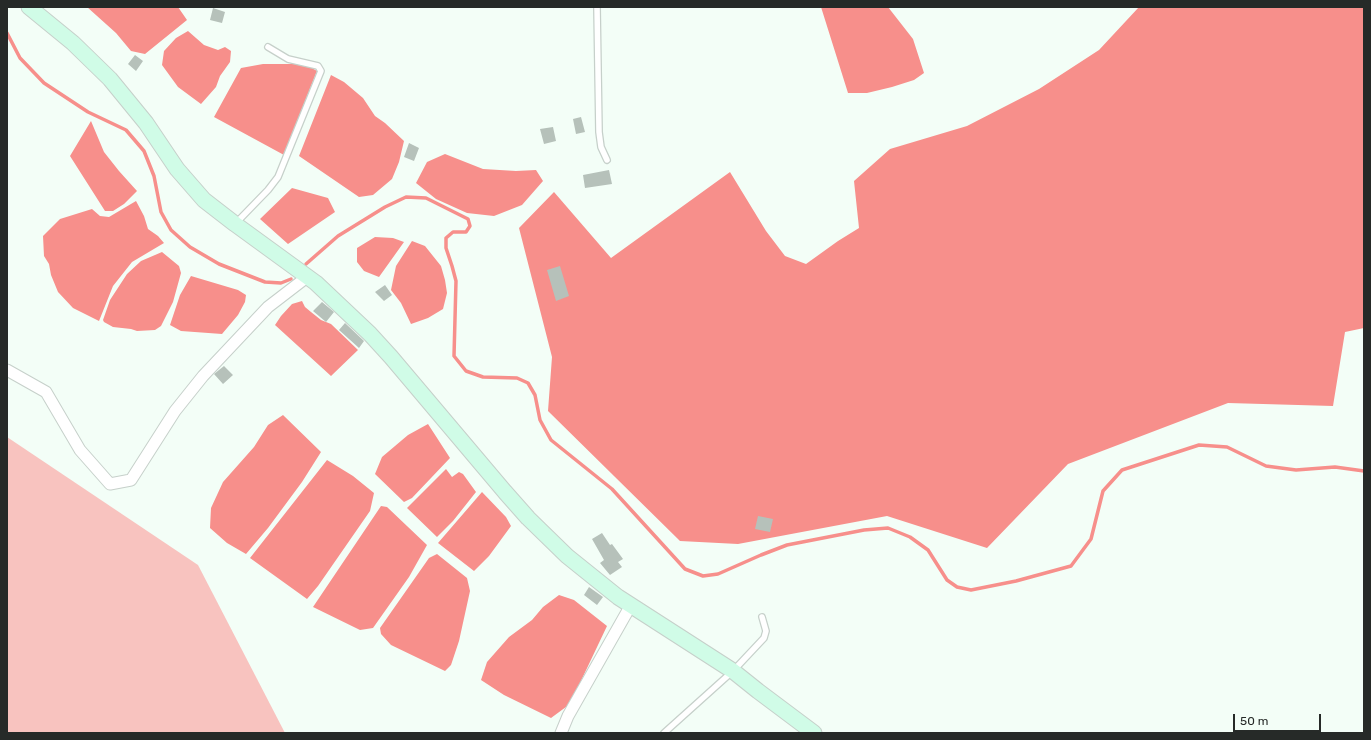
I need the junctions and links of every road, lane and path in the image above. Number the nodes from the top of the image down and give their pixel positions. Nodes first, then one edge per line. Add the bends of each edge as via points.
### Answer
1 (29, 7) edge
2 (597, 7) edge
3 (268, 46) dead end
4 (607, 160) dead end
5 (235, 224) junction
6 (307, 277) junction
7 (7, 370) edge
8 (631, 605) junction
9 (762, 617) dead end
10 (733, 671) junction
11 (561, 733) edge
12 (664, 733) edge
13 (814, 733) edge

1 - 5 street via 110,78 204,200
2 - 4 lane via 599,132 601,147
3 - 5 lane via 288,59 318,66 321,71 278,176
5 - 6 street
6 - 7 street via 268,307 203,376 175,411 131,480 110,484 80,450 46,392
6 - 8 street via 370,334 528,518 567,556
8 - 10 street
8 - 11 street via 568,716
9 - 10 lane via 766,631 764,638
10 - 12 lane
10 - 13 street

